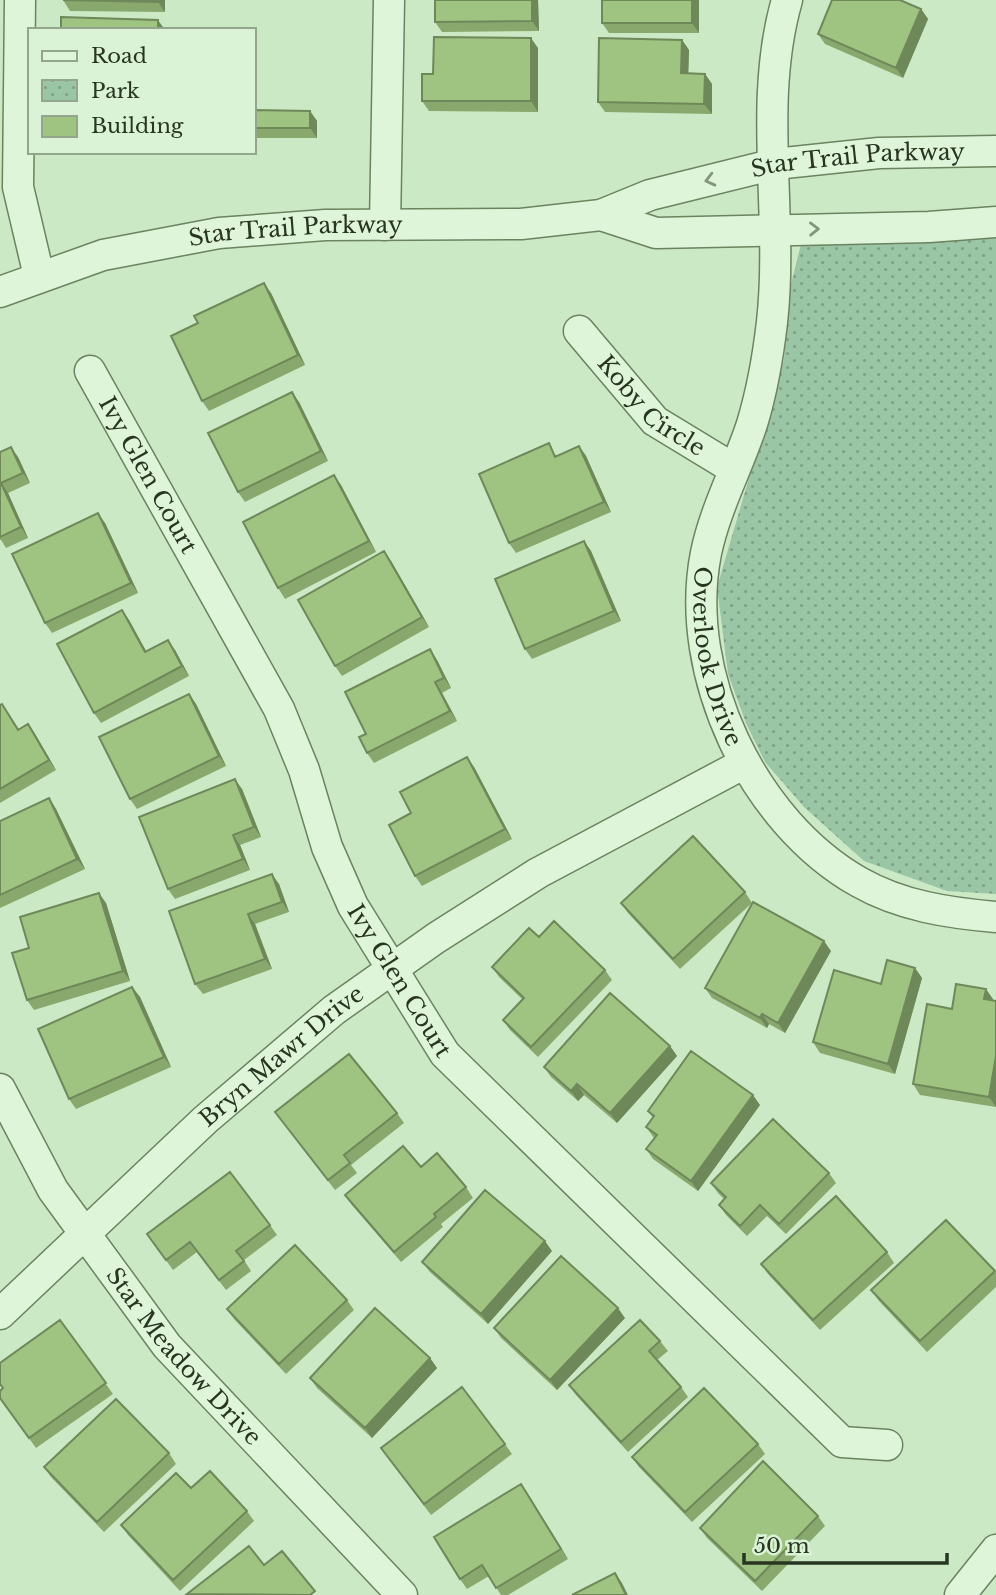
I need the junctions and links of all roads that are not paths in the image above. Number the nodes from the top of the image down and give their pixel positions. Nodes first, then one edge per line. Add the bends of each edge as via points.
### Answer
1 (20, 0) edge
2 (389, 0) edge
3 (787, 0) edge
4 (996, 151) edge
5 (775, 164) junction
6 (601, 215) junction
7 (996, 222) edge
8 (385, 225) junction
9 (776, 230) junction
10 (39, 276) junction
11 (0, 292) edge
12 (579, 331) dead end
13 (90, 371) dead end
14 (734, 469) junction
15 (743, 764) junction
16 (996, 917) edge
17 (391, 969) junction
18 (0, 1089) edge
19 (85, 1236) junction
20 (0, 1314) edge
21 (887, 1445) dead end
22 (996, 1550) edge
23 (402, 1595) edge
24 (960, 1595) edge

1 - 10 street via 18,187
2 - 8 street
3 - 5 street, Overlook Drive via 775,53
4 - 5 street, Star Trail Parkway via 878,153
5 -> 6 street, Star Trail Parkway via 650,195
5 - 9 street, Overlook Drive
6 - 8 street, Star Trail Parkway via 521,224
6 - 9 street, Star Trail Parkway via 656,233
9 -> 7 street, Star Trail Parkway
8 - 10 street, Star Trail Parkway via 219,233 103,255
9 - 14 street, Overlook Drive via 767,359 751,426
10 - 11 street, Star Trail Parkway
12 - 14 street, Koby Circle via 655,421
13 - 17 street, Ivy Glen Court via 279,709 304,770 327,847 353,906
14 - 15 street, Overlook Drive via 706,553 701,609 723,713
15 - 16 street, Overlook Drive via 796,831 859,883 906,902
15 - 17 street, Bryn Mawr Drive via 538,873
17 - 19 street, Bryn Mawr Drive via 334,1010 205,1120
17 - 21 street, Ivy Glen Court via 445,1054 842,1442
18 - 19 street, Star Meadow Drive via 53,1190
19 - 20 street, Bryn Mawr Drive
19 - 23 street, Star Meadow Drive via 167,1346
22 - 24 street

